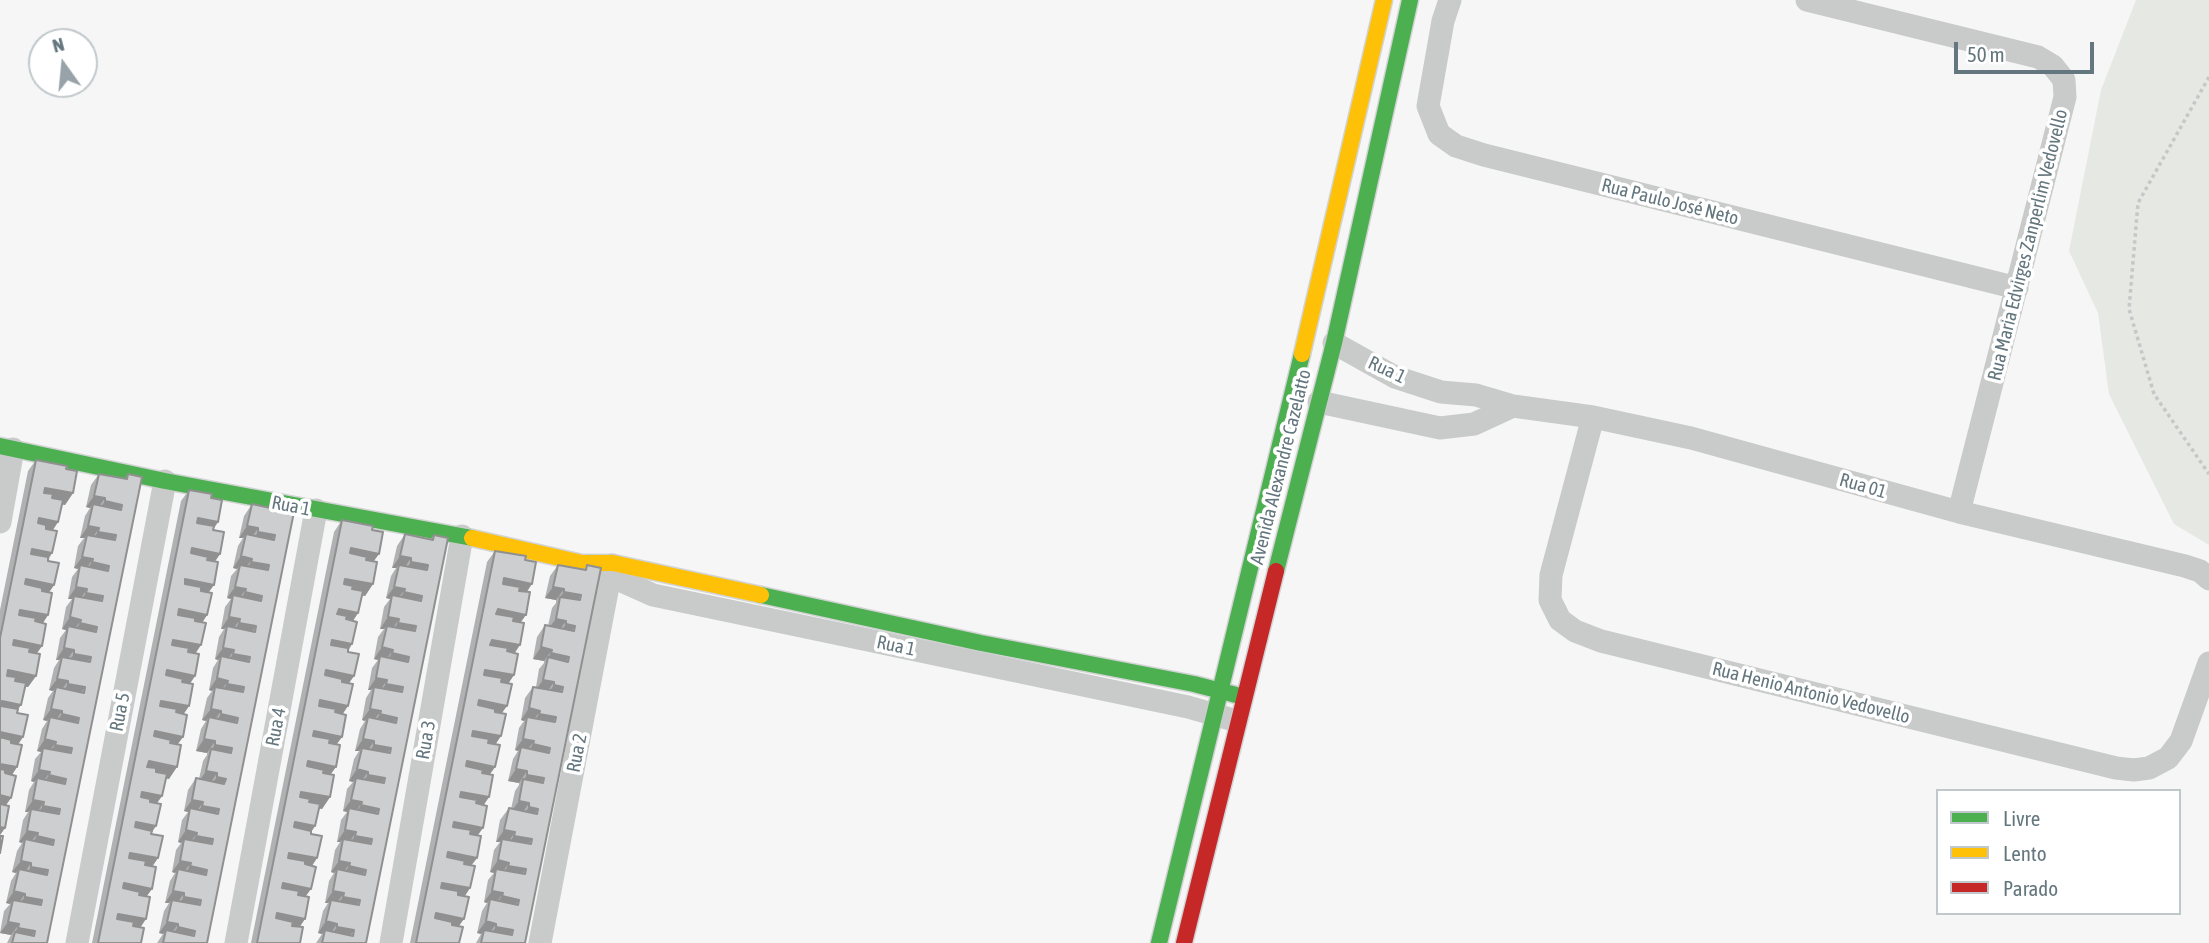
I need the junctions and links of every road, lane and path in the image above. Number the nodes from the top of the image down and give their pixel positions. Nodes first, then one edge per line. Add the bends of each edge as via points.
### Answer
1 (1384, 0) edge
2 (1410, 0) edge
3 (1807, 0) edge
4 (1447, 10) edge
5 (2209, 77) edge
6 (2018, 288) junction
7 (1334, 343) junction
8 (1441, 392) joint
9 (1319, 402) junction
10 (1513, 405) junction
11 (1593, 417) junction
12 (7, 448) edge
13 (2209, 474) edge
14 (165, 481) junction
15 (316, 510) junction
16 (1959, 512) junction
17 (0, 522) edge
18 (462, 536) junction
19 (582, 563) joint
20 (611, 570) junction
21 (2209, 579) edge
22 (2209, 663) edge
23 (1220, 691) junction
24 (1244, 697) junction
25 (1227, 718) junction
26 (77, 943) edge
27 (236, 943) edge
28 (391, 943) edge
29 (540, 943) edge
30 (1159, 943) edge
31 (1184, 943) edge

1 - 23 main road, Avenida Alexandre Cazelatto
2 - 7 main road, Avenida Alexandre Cazelatto
3 - 6 street, Rua Maria Edvirges Zanperlim Vedovello via 2038,57 2053,65 2064,80 2065,97
4 - 6 street, Rua Paulo José Neto via 1428,106 1439,134 1456,146
5 - 13 path via 2138,203 2129,309 2154,394
6 - 16 street, Rua Maria Edvirges Zanperlim Vedovello
7 - 8 street, Rua 1 via 1395,377
7 - 9 main road, Avenida Alexandre Cazelatto
8 - 10 street, Rua 01
9 - 10 street via 1440,429 1474,424
9 - 24 main road, Avenida Alexandre Cazelatto
10 - 11 street, Rua 01
11 - 16 street, Rua 01 via 1691,438
11 - 22 street, Rua Henio Antonio Vedovello via 1551,575 1550,600 1560,620 1575,631 2134,769 2149,768 2168,758 2181,741
12 - 14 main road, Rua 1
12 - 17 street
14 - 15 main road, Rua 1
14 - 26 street, Rua 5
15 - 18 main road, Rua 1
15 - 27 street, Rua 4
16 - 21 street, Rua 01 via 2185,566
18 - 19 main road, Rua 1
18 - 28 street, Rua 3
19 - 20 street, Rua 1
20 - 23 main road, Rua 1
20 - 25 street, Rua 1 via 653,595
20 - 29 street, Rua 2
23 - 24 main road, Rua 1
23 - 25 main road, Avenida Alexandre Cazelatto
24 - 25 main road, Avenida Alexandre Cazelatto
25 - 30 main road, Avenida Alexandre Cazelatto
25 - 31 main road, Avenida Alexandre Cazelatto

